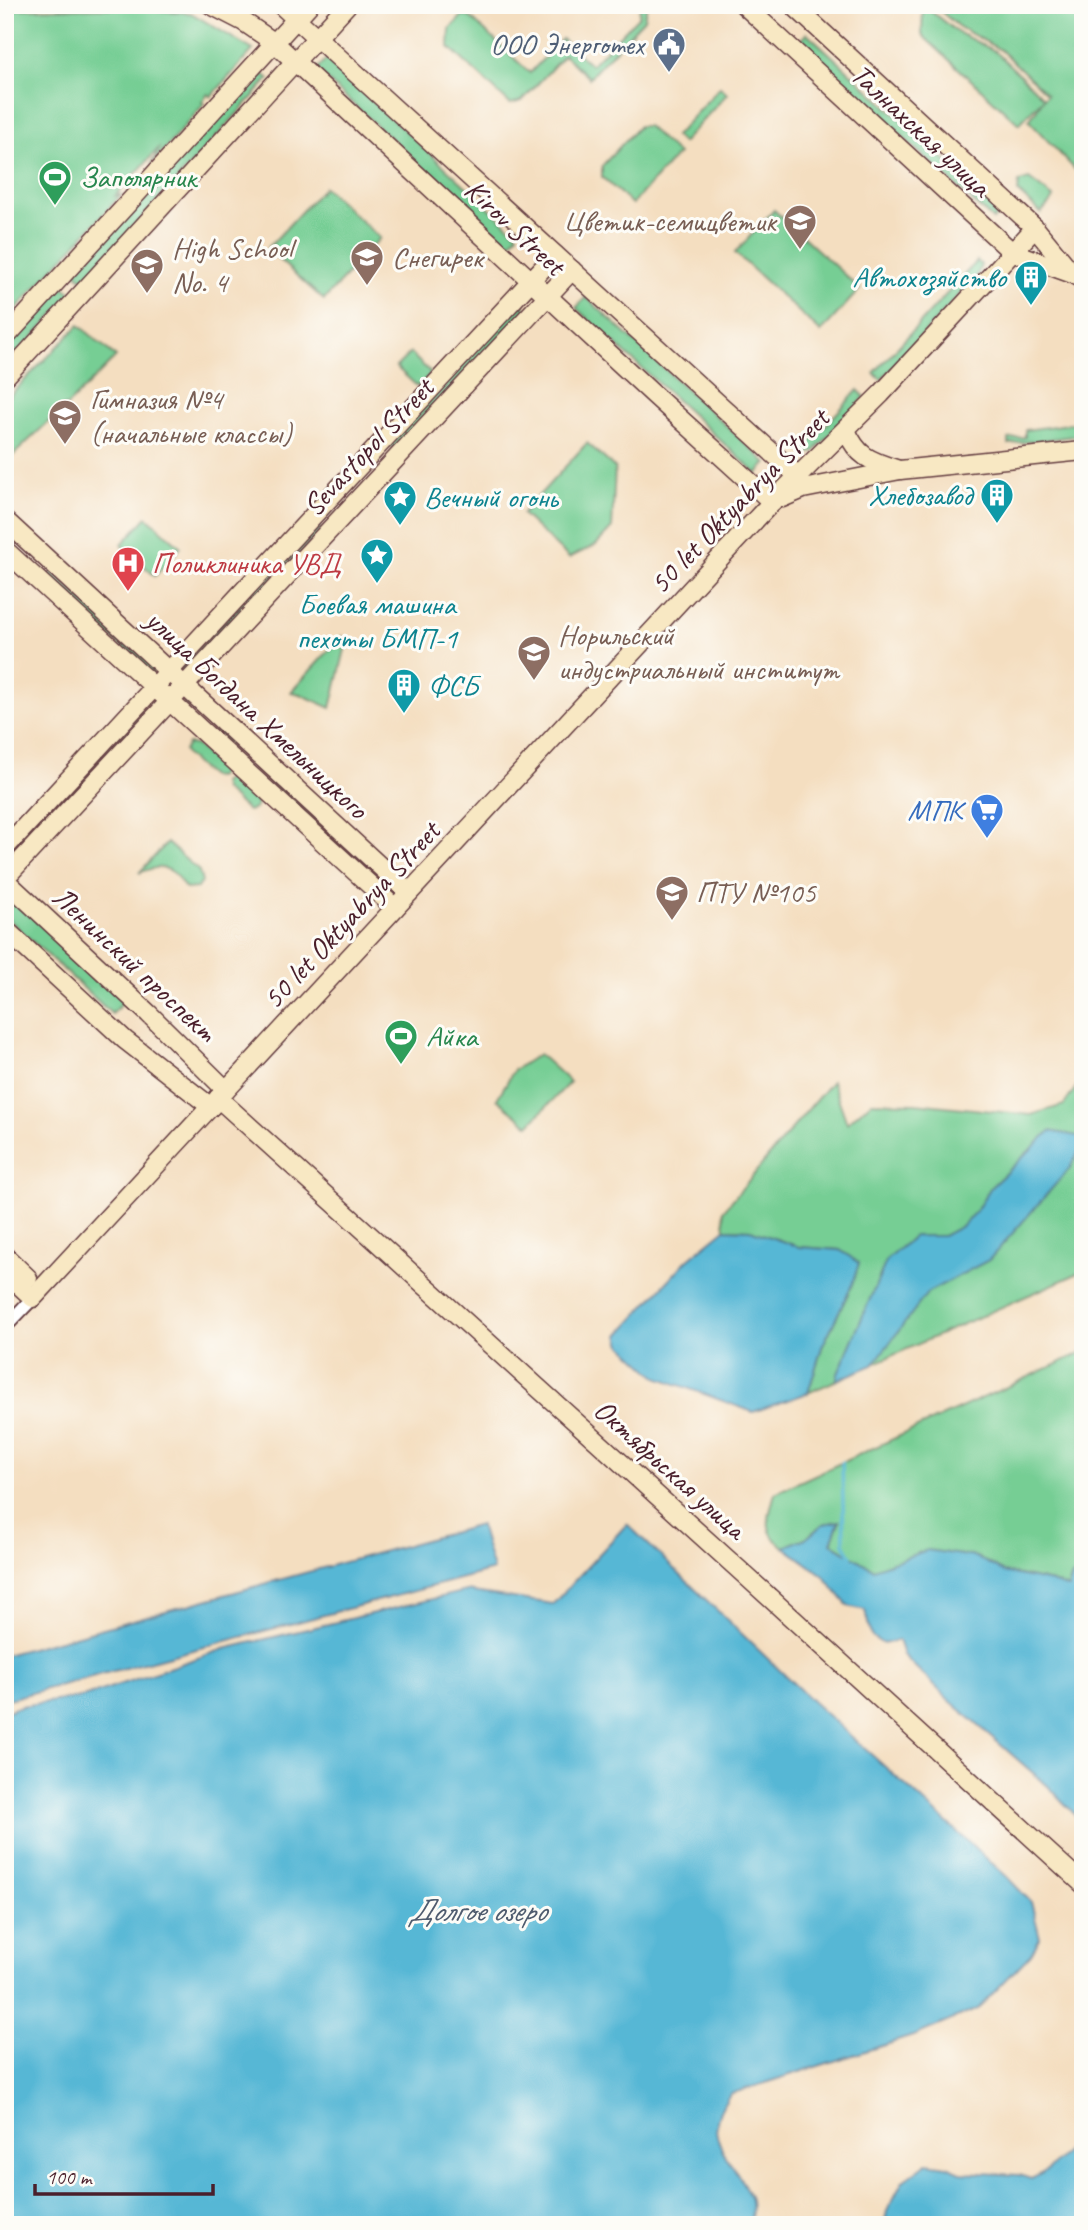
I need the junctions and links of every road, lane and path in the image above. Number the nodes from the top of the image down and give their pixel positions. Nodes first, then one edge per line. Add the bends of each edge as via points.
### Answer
1 (211, 5) edge
2 (281, 5) edge
3 (309, 5) edge
4 (347, 5) edge
5 (744, 5) edge
6 (793, 5) edge
7 (296, 19) junction
8 (317, 38) junction
9 (275, 43) junction
10 (295, 61) junction
11 (1035, 228) junction
12 (1012, 252) junction
13 (555, 255) junction
14 (572, 270) junction
15 (1078, 277) edge
16 (532, 280) junction
17 (548, 295) junction
18 (5, 338) edge
19 (5, 377) edge
20 (846, 430) junction
21 (380, 443) junction
22 (1083, 451) edge
23 (396, 458) junction
24 (901, 470) junction
25 (799, 477) junction
26 (772, 502) junction
27 (316, 513) junction
28 (5, 520) edge
29 (331, 528) junction
30 (5, 550) edge
31 (169, 671) junction
32 (184, 685) junction
33 (154, 687) junction
34 (169, 701) junction
35 (5, 848) edge
36 (5, 879) edge
37 (409, 893) junction
38 (396, 908) junction
39 (5, 929) edge
40 (218, 1098) junction
41 (5, 1256) edge
42 (5, 1272) edge
43 (37, 1294) junction
44 (5, 1327) edge
45 (1083, 1884) edge

1 - 9 street, Kirov Street
2 - 7 street, Kirov Street
3 - 7 street
4 - 8 street
5 - 12 street, Талнахская улица
6 - 11 street, Талнахская улица
7 - 8 street, Kirov Street
7 - 9 street
8 - 10 street
8 - 13 street, Kirov Street
9 - 10 street, Kirov Street
9 - 18 street
10 - 16 street, Kirov Street
10 - 19 street
11 - 12 street, 50 let Oktyabrya Street
11 - 15 street, Талнахская улица
12 - 15 street, Талнахская улица
12 - 20 street, 50 let Oktyabrya Street
13 - 14 street, Kirov Street
13 - 16 street, Sevastopol Street
14 - 17 street, Sevastopol Street
14 - 25 street, Kirov Street
16 - 17 street, Kirov Street
16 - 21 street, Sevastopol Street
17 - 23 street, Sevastopol Street
17 - 26 street, Kirov Street
20 - 24 street via 862,456
20 - 25 street, 50 let Oktyabrya Street
21 - 23 street
21 - 27 street, Sevastopol Street
22 - 24 street
23 - 29 street, Sevastopol Street
24 - 26 street via 803,489
25 - 26 street, 50 let Oktyabrya Street
26 - 37 street, 50 let Oktyabrya Street
27 - 29 street
27 - 31 street, Sevastopol Street
28 - 31 street, улица Богдана Хмельницкого
29 - 32 street, Sevastopol Street
30 - 33 street, улица Богдана Хмельницкого
31 - 32 street, улица Богдана Хмельницкого
31 - 33 street, Sevastopol Street
32 - 34 street, Sevastopol Street
32 - 37 street, улица Богдана Хмельницкого
33 - 34 street, улица Богдана Хмельницкого
33 - 35 street, Sevastopol Street
34 - 36 street, Sevastopol Street
34 - 38 street, улица Богдана Хмельницкого
36 - 40 street, Ленинский проспект via 149,1014
37 - 38 street, 50 let Oktyabrya Street
38 - 40 street, 50 let Oktyabrya Street
39 - 40 street, Ленинский проспект via 125,1040
40 - 43 street, 50 let Oktyabrya Street
40 - 45 street, Октябрьская улица
41 - 43 street
42 - 43 street
43 - 44 street

